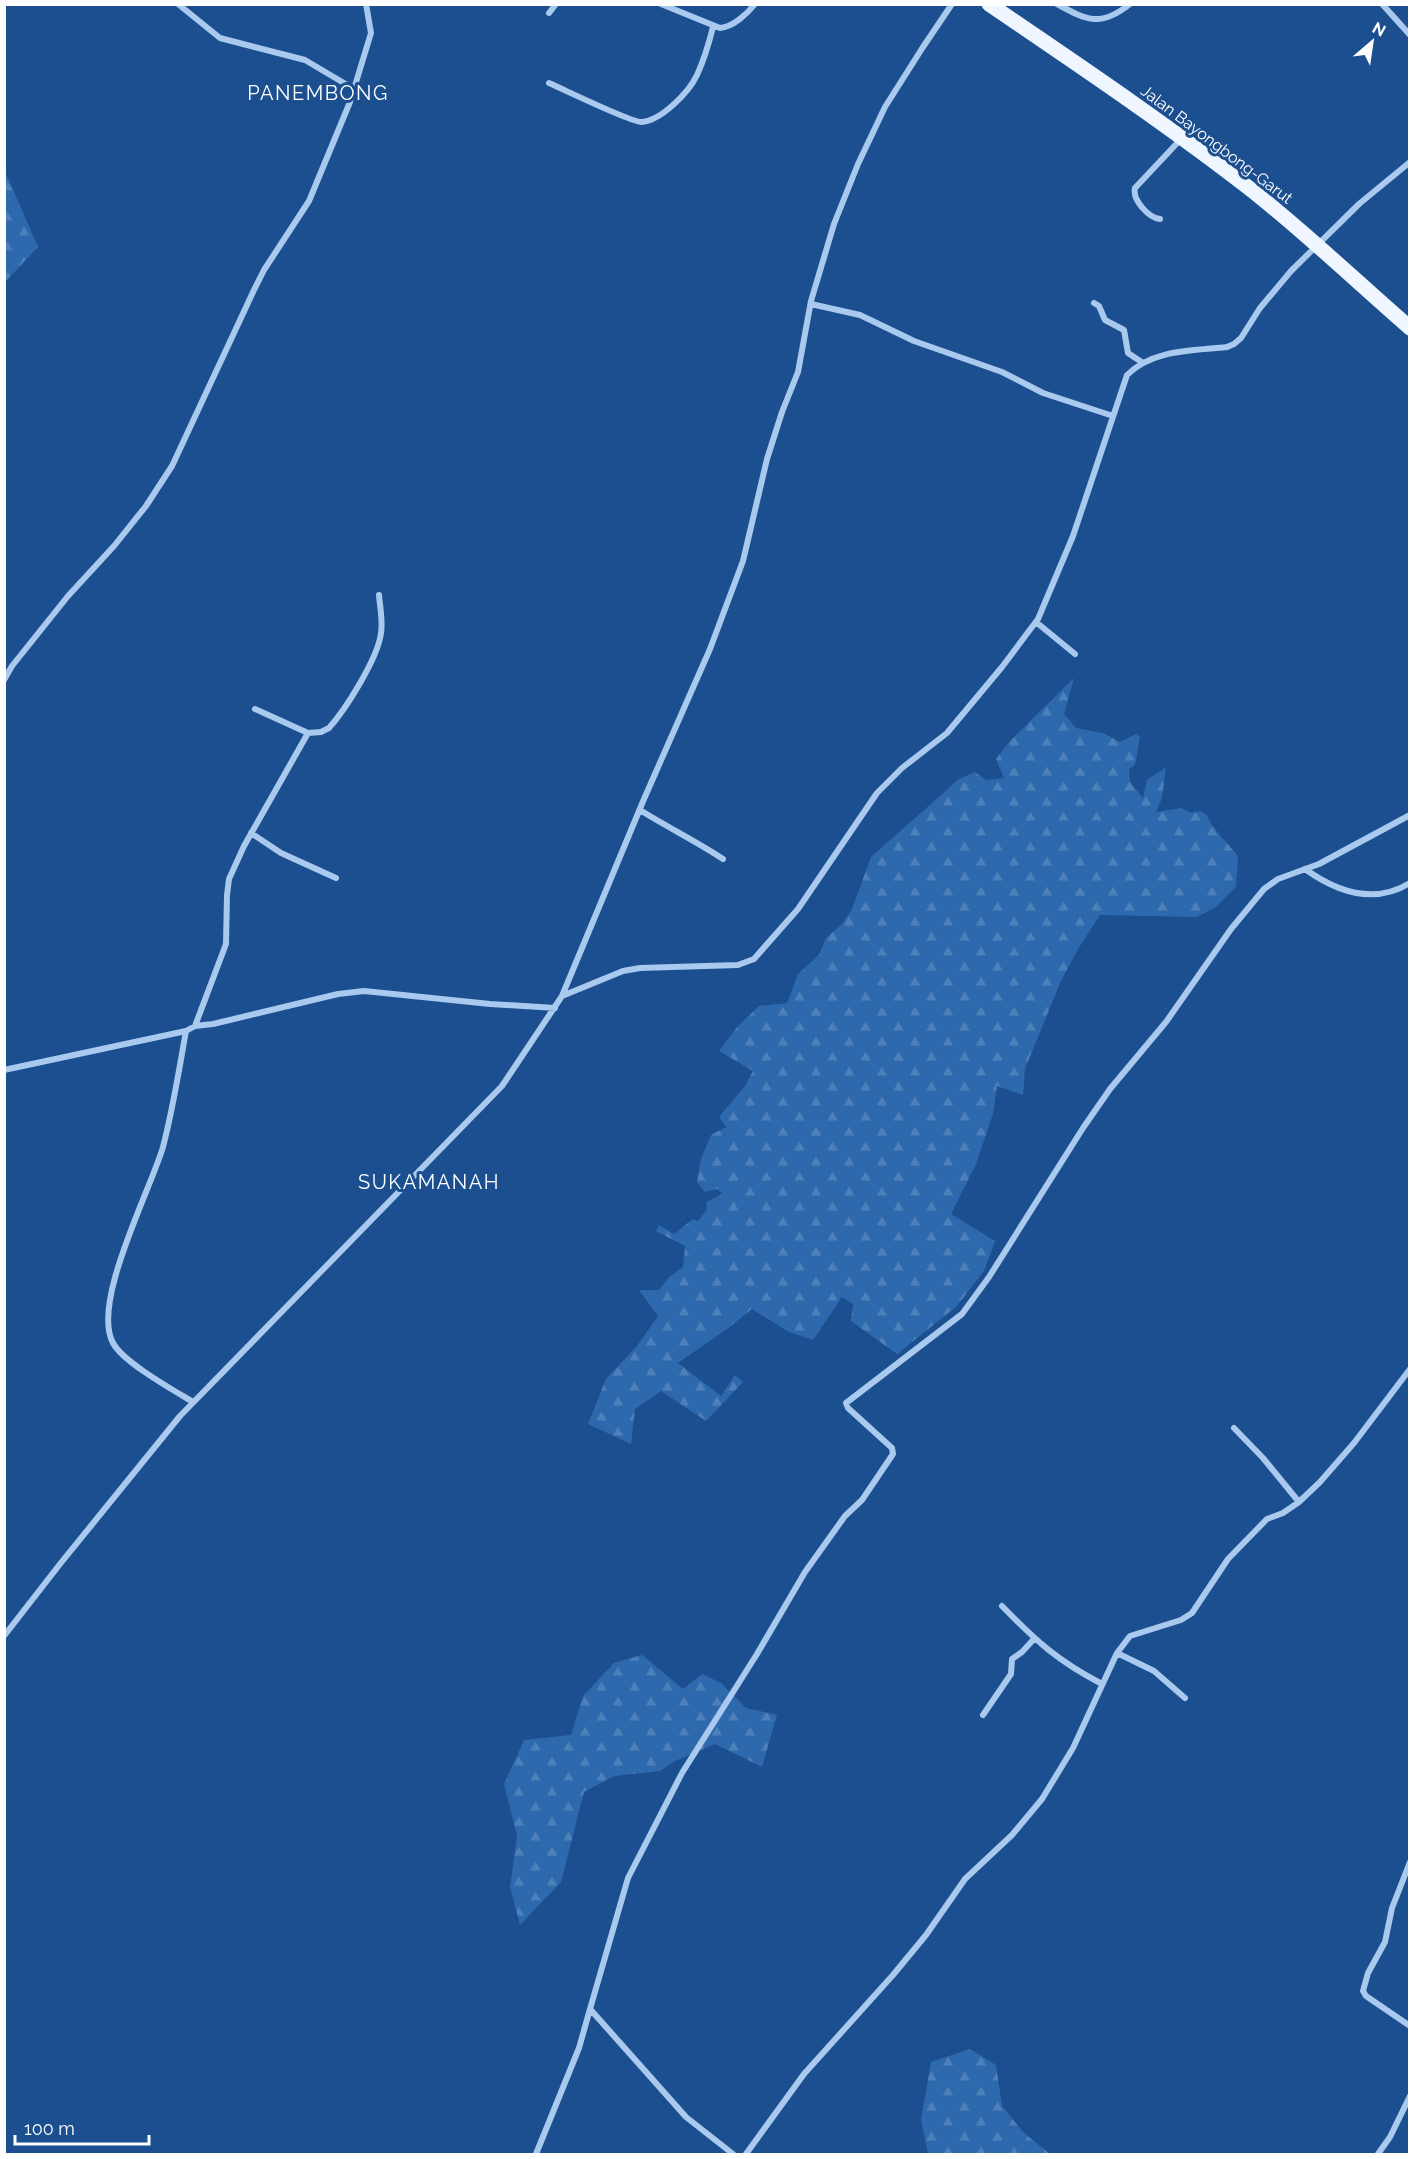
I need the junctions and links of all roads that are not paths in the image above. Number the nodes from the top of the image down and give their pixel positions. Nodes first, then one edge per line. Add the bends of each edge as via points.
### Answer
1 (178, 4) edge
2 (366, 4) edge
3 (556, 4) edge
4 (661, 4) edge
5 (755, 4) edge
6 (952, 4) edge
7 (989, 4) edge
8 (1057, 4) edge
9 (1130, 4) edge
10 (1382, 4) edge
11 (549, 13) dead end
12 (713, 28) junction
13 (1410, 35) edge
14 (549, 83) dead end
15 (354, 89) junction
16 (1182, 139) junction
17 (1410, 162) edge
18 (1160, 219) dead end
19 (1317, 245) junction
20 (1094, 303) dead end
21 (811, 304) junction
22 (1410, 328) edge
23 (1143, 363) junction
24 (1113, 416) junction
25 (379, 595) dead end
26 (1036, 622) junction
27 (1075, 654) dead end
28 (4, 680) edge
29 (255, 709) dead end
30 (308, 733) junction
31 (640, 810) junction
32 (1410, 814) edge
33 (251, 833) junction
34 (723, 859) dead end
35 (1305, 869) junction
36 (336, 878) dead end
37 (1410, 883) edge
38 (562, 996) junction
39 (555, 1008) junction
40 (195, 1026) junction
41 (186, 1031) junction
42 (4, 1070) edge
43 (1410, 1369) edge
44 (193, 1402) junction
45 (1234, 1428) dead end
46 (1299, 1502) junction
47 (1002, 1606) dead end
48 (4, 1636) edge
49 (1034, 1639) junction
50 (1117, 1653) junction
51 (1102, 1684) junction
52 (1185, 1698) dead end
53 (983, 1715) dead end
54 (1410, 1862) edge
55 (590, 2009) junction
56 (1410, 2026) edge
57 (1410, 2096) edge
58 (536, 2154) edge
59 (729, 2154) edge
60 (746, 2154) edge
61 (1378, 2154) edge

1 - 15 street via 220,38 305,60
2 - 15 street via 371,33
3 - 11 street
4 - 12 street
5 - 12 street via 726,28
6 - 21 street via 874,125 834,224
7 - 16 main road, Jalan Bayongbong-Garut
8 - 9 street via 1078,16 1101,19 1115,16
10 - 13 street
12 - 14 street via 696,77 685,92 657,117 643,122
15 - 28 street via 309,201 264,270 172,466 146,506 68,596
16 - 18 street via 1133,193 1152,217
16 - 19 main road, Jalan Bayongbong-Garut
17 - 19 street
19 - 22 main road, Jalan Bayongbong-Garut
19 - 23 street via 1268,298 1234,344 1165,354
20 - 23 street via 1105,320 1124,330 1128,353
21 - 24 street via 860,315 914,341 1002,372 1043,393
21 - 31 street via 798,372 767,459 743,561 710,649
23 - 24 street via 1127,375
24 - 26 street via 1073,536
25 - 30 street via 381,634 368,667 329,728
26 - 27 street
26 - 38 street via 946,733 877,793 798,909 754,960 738,965 623,971
29 - 30 street
30 - 33 street
31 - 34 street
31 - 38 street
32 - 35 street
33 - 36 street via 281,853
33 - 40 street via 229,879 226,944
35 - 37 street via 1322,881 1355,893 1391,892
35 - 55 street via 1264,889 1231,929 1166,1022 1110,1089 962,1314 846,1403 892,1448 893,1454 805,1572 682,1773 628,1878
38 - 39 street
39 - 40 street via 364,991
39 - 44 street via 502,1086
40 - 41 street
41 - 42 street
41 - 44 street via 162,1150 114,1277 109,1331 119,1351
43 - 46 street via 1354,1443
44 - 48 street
45 - 46 street
46 - 50 street via 1267,1519 1239,1547 1187,1617 1130,1636
47 - 49 street
49 - 51 street via 1058,1659
49 - 53 street via 1012,1659 1011,1674
50 - 51 street
50 - 52 street via 1154,1671
51 - 60 street via 1073,1748 1042,1799 1012,1835 965,1879 893,1975 804,2074
54 - 56 street via 1392,1908 1385,1942 1368,1972 1363,1991
55 - 58 street via 579,2048
55 - 59 street via 686,2117
57 - 61 street

